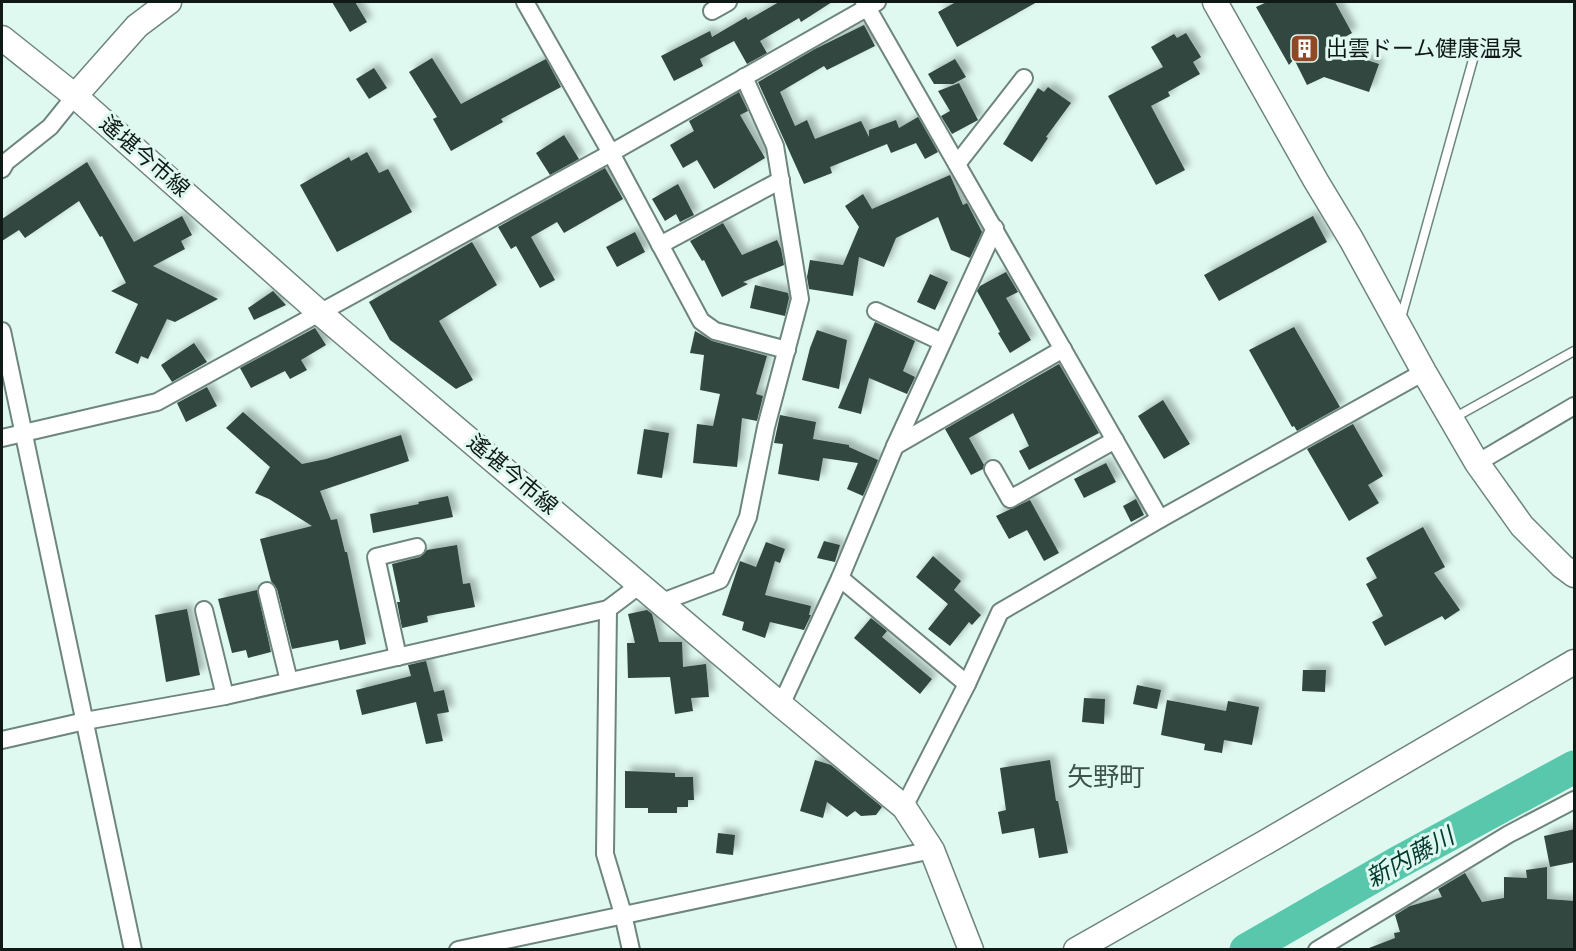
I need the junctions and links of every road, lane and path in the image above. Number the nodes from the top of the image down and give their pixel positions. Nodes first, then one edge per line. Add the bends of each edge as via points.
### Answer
1 (170, 2) edge
2 (525, 2) edge
3 (728, 2) edge
4 (1215, 2) edge
5 (869, 3) edge
6 (712, 11) dead end
7 (2, 38) edge
8 (1474, 56) dead end
9 (744, 77) junction
10 (1024, 78) dead end
11 (75, 96) junction
12 (610, 153) junction
13 (3, 164) edge
14 (957, 164) junction
15 (781, 180) junction
16 (995, 228) junction
17 (660, 245) junction
18 (876, 311) dead end
19 (320, 313) junction
20 (1399, 327) junction
21 (2, 331) edge
22 (942, 342) junction
23 (787, 350) junction
24 (1063, 350) junction
25 (1575, 351) edge
26 (1424, 372) junction
27 (1575, 406) edge
28 (1452, 419) junction
29 (25, 433) junction
30 (2, 438) edge
31 (1115, 440) junction
32 (895, 446) junction
33 (1477, 463) junction
34 (993, 469) dead end
35 (1160, 519) junction
36 (417, 548) dead end
37 (1575, 575) edge
38 (840, 578) junction
39 (640, 584) junction
40 (267, 591) dead end
41 (662, 602) junction
42 (608, 609) junction
43 (204, 610) dead end
44 (398, 657) junction
45 (1575, 662) edge
46 (289, 681) junction
47 (967, 684) junction
48 (225, 696) junction
49 (781, 705) junction
50 (85, 722) junction
51 (2, 740) edge
52 (1575, 800) edge
53 (904, 807) junction
54 (932, 850) junction
55 (623, 914) junction
56 (1320, 949) edge
57 (133, 950) edge
58 (458, 950) edge
59 (631, 950) edge
60 (971, 950) edge
61 (1076, 950) edge

1 - 11 street via 137,26
2 - 12 street
3 - 6 street
4 - 20 street
5 - 9 street
5 - 14 street
7 - 11 street, 遙堪今市線
8 - 20 lane
9 - 12 street
9 - 15 street via 775,146
10 - 14 street
11 - 13 street via 50,127
11 - 19 street, 遙堪今市線
12 - 17 street
12 - 19 street
14 - 16 street
15 - 17 street
15 - 23 street via 800,299
16 - 22 street
16 - 24 street
17 - 23 street via 701,321 715,332
18 - 22 street
19 - 29 street via 157,402
19 - 39 street, 遙堪今市線
20 - 26 street
21 - 29 street
22 - 32 street
23 - 41 street via 748,517 720,580
24 - 31 street
24 - 32 street
25 - 28 lane
26 - 28 street
26 - 35 street
27 - 33 street
28 - 33 street
29 - 30 street
29 - 50 street
31 - 34 street via 1010,499
31 - 35 street
32 - 38 street
33 - 37 street via 1522,526
35 - 47 street via 1000,612
36 - 44 street via 376,557
38 - 47 street
38 - 49 street
39 - 41 street, 遙堪今市線
39 - 42 street
40 - 46 street
41 - 49 street, 遙堪今市線
42 - 44 street
42 - 55 street via 605,854
43 - 48 street
44 - 46 street
45 - 61 street
46 - 48 street
47 - 53 street
48 - 50 street
49 - 53 street, 遙堪今市線
50 - 51 street
50 - 57 street
52 - 56 street via 1509,834
53 - 54 street, 遙堪今市線
54 - 55 street
54 - 60 street, 遙堪今市線
55 - 58 street
55 - 59 street

